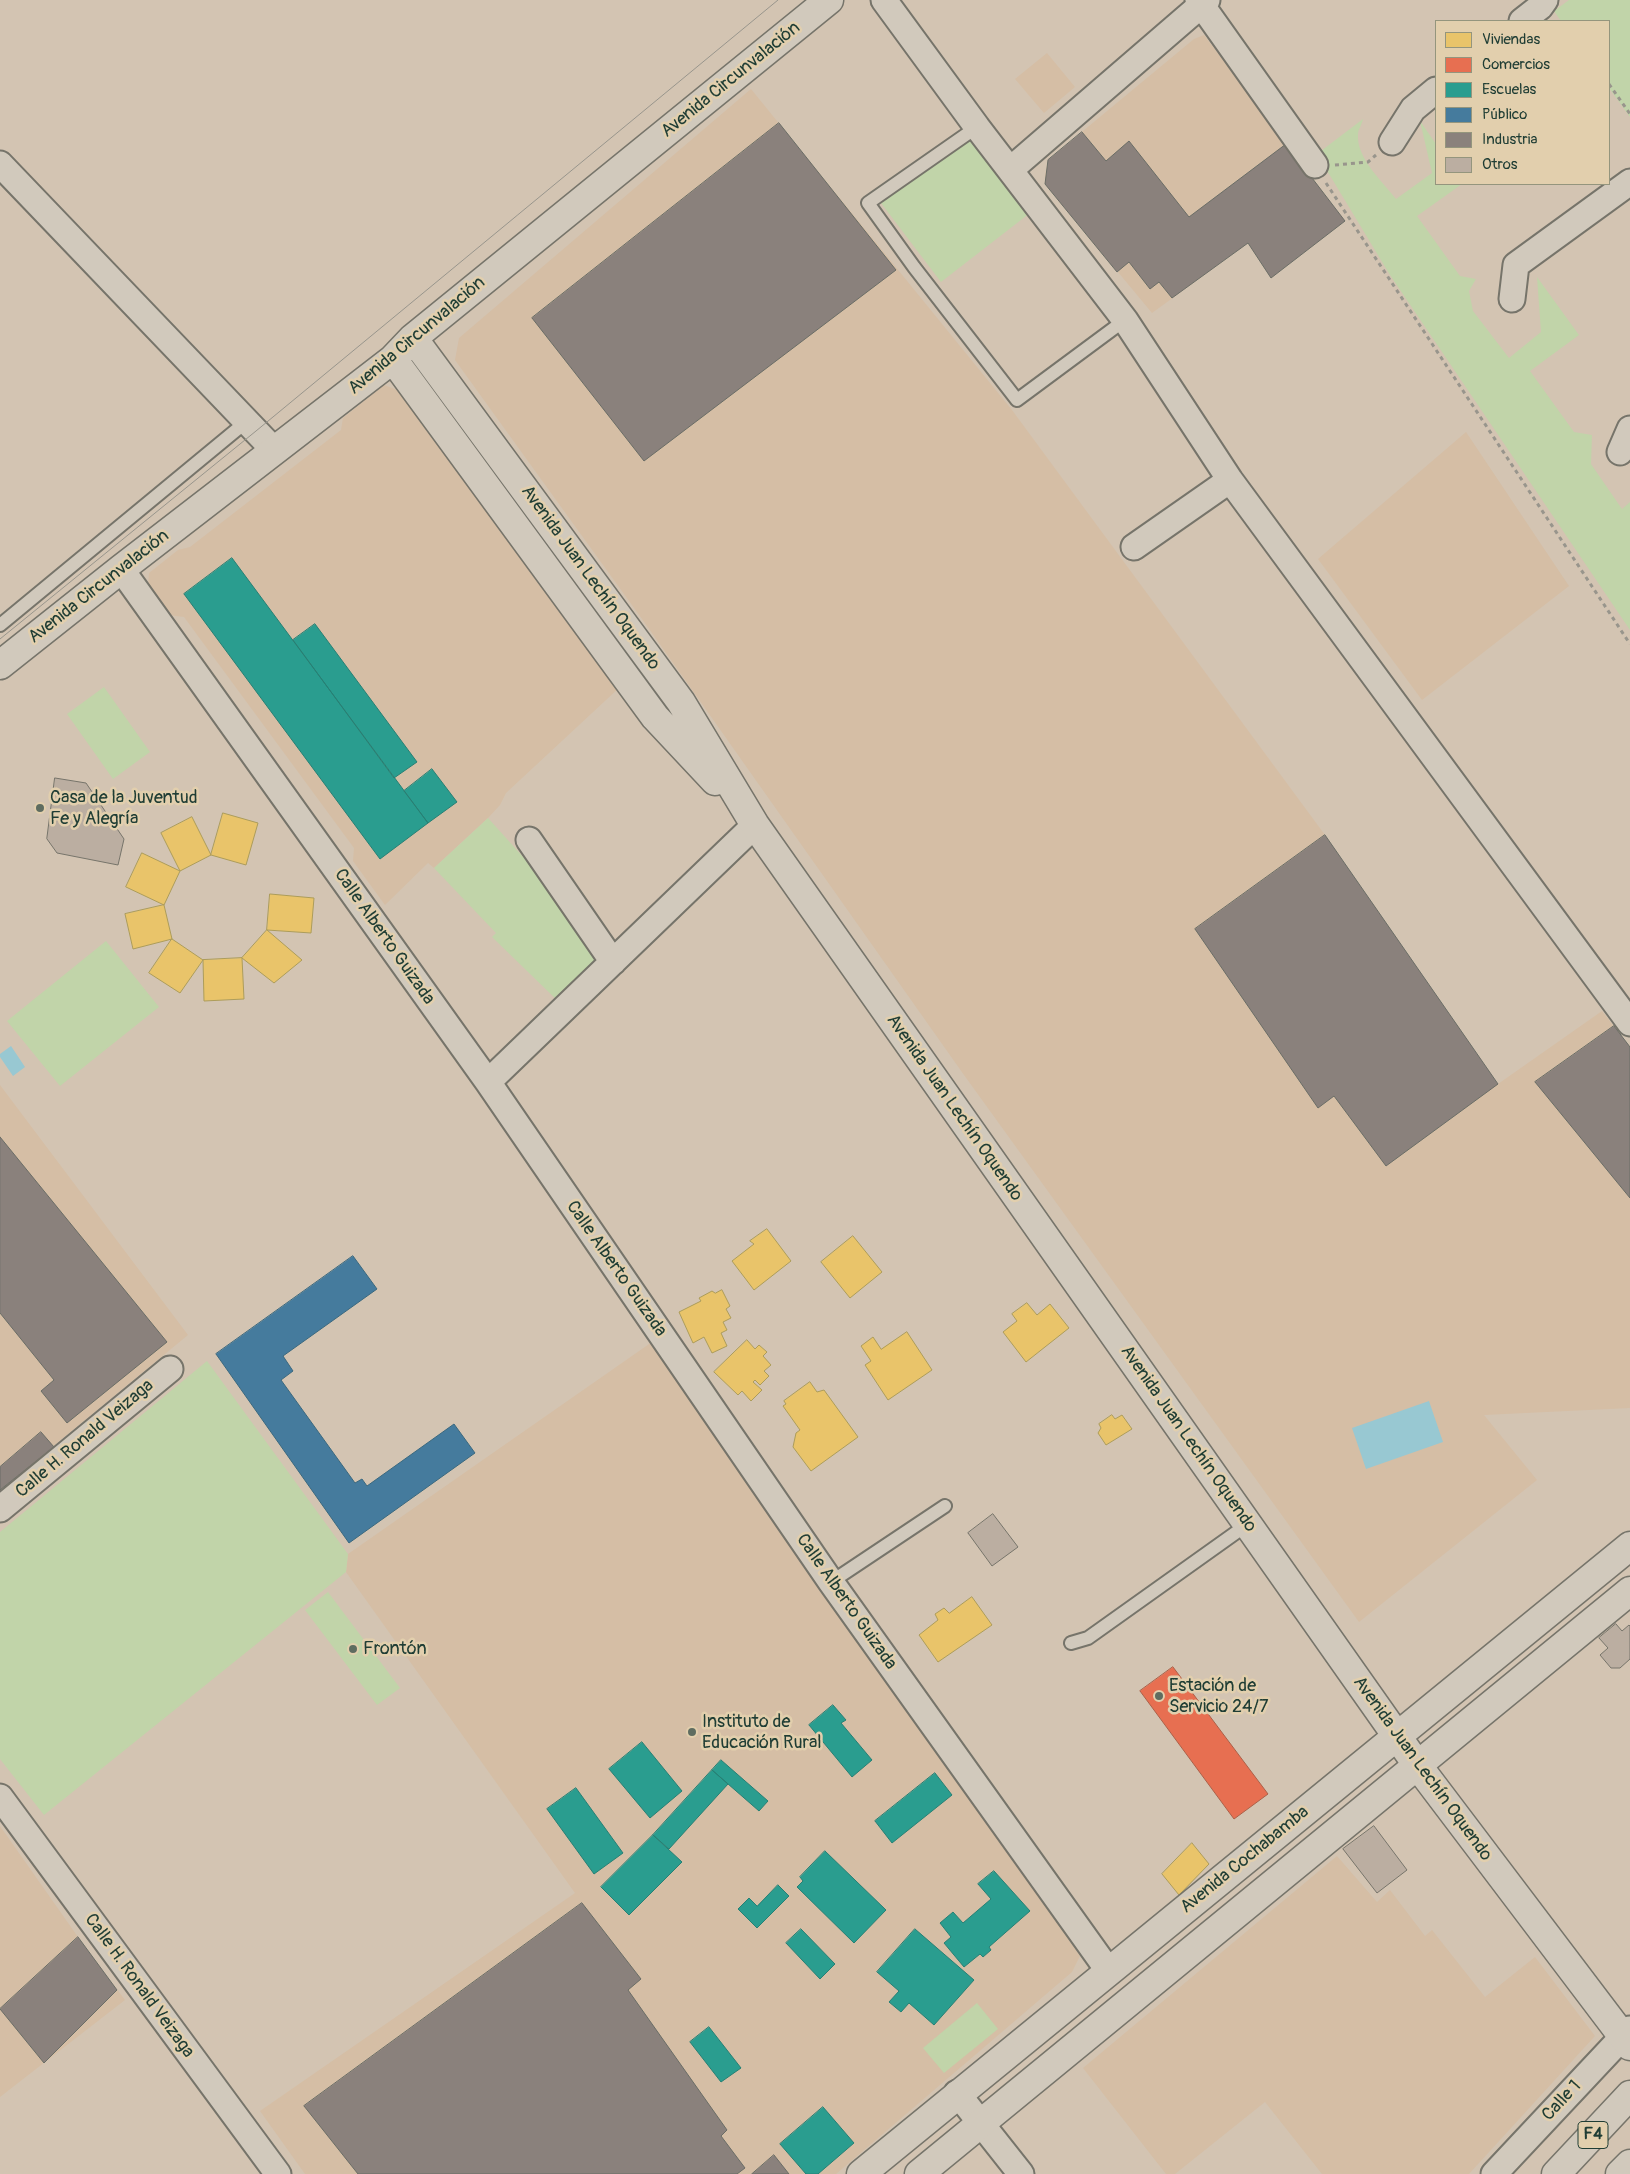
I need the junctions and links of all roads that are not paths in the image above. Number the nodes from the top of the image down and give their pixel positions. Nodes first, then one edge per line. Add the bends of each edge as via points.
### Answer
1 (829, 0) edge
2 (884, 0) edge
3 (1545, 0) edge
4 (1202, 2) edge
5 (1523, 20) edge
6 (1435, 91) edge
7 (977, 127) junction
8 (1392, 142) road end
9 (0, 164) edge
10 (1315, 166) road end
11 (1010, 170) junction
12 (1630, 182) edge
13 (1512, 299) dead end
14 (1125, 320) junction
15 (414, 338) junction
16 (393, 359) junction
17 (246, 422) junction
18 (1630, 428) edge
19 (274, 450) junction
20 (1620, 452) dead end
21 (1230, 480) junction
22 (1134, 547) dead end
23 (121, 569) junction
24 (0, 625) edge
25 (0, 665) edge
26 (755, 824) junction
27 (529, 840) dead end
28 (613, 962) junction
29 (1630, 1023) edge
30 (488, 1082) junction
31 (170, 1369) dead end
32 (946, 1506) dead end
33 (0, 1509) edge
34 (1248, 1524) junction
35 (1630, 1546) edge
36 (832, 1582) junction
37 (1630, 1590) edge
38 (1071, 1643) dead end
39 (1397, 1736) junction
40 (1418, 1766) junction
41 (0, 1797) edge
42 (1108, 1970) junction
43 (1627, 2037) edge
44 (957, 2093) junction
45 (1630, 2095) edge
46 (980, 2123) junction
47 (1630, 2164) edge
48 (278, 2174) edge
49 (860, 2174) edge
50 (919, 2174) edge
51 (1021, 2174) edge
52 (1494, 2174) edge
53 (1556, 2174) edge
54 (1620, 2174) edge

1 - 15 main road, Avenida Circunvalación
2 - 7 street
3 - 5 street
4 - 10 street
4 - 11 street
6 - 8 street via 1413,108
7 - 11 street
7 - 14 lane via 868,204 914,267 1017,400
9 - 17 street
11 - 14 street
12 - 13 street via 1516,265
14 - 21 street
15 - 16 main road, Avenida Circunvalación
15 - 26 main road, Avenida Juan Lechín Oquendo via 681,702
16 - 19 main road, Avenida Circunvalación
16 - 26 main road, Avenida Juan Lechín Oquendo via 655,717
17 - 19 street
17 - 24 lane, Avenida Circunvalación
18 - 20 street
19 - 23 main road, Avenida Circunvalación
21 - 22 street
21 - 29 street
23 - 25 main road, Avenida Circunvalación
23 - 30 street, Calle Alberto Guizada
26 - 28 street
26 - 34 main road, Avenida Juan Lechín Oquendo
27 - 28 street
28 - 30 street
30 - 36 street, Calle Alberto Guizada
31 - 33 street, Calle H. Ronald Veizaga
32 - 36 lane
34 - 38 lane via 1088,1638
34 - 39 main road, Avenida Juan Lechín Oquendo
35 - 39 main road, Avenida Cochabamba
36 - 42 street, Calle Alberto Guizada
37 - 40 main road, Avenida Cochabamba
39 - 40 main road, Avenida Juan Lechín Oquendo
39 - 42 main road, Avenida Cochabamba
40 - 43 main road, Avenida Juan Lechín Oquendo
40 - 46 main road, Avenida Cochabamba
41 - 48 street, Calle H. Ronald Veizaga
42 - 44 main road, Avenida Cochabamba
43 - 52 street, Calle 1
44 - 46 street
44 - 49 main road, Avenida Cochabamba
45 - 53 main road, F4
46 - 50 main road, Avenida Cochabamba
46 - 51 street
47 - 54 main road

